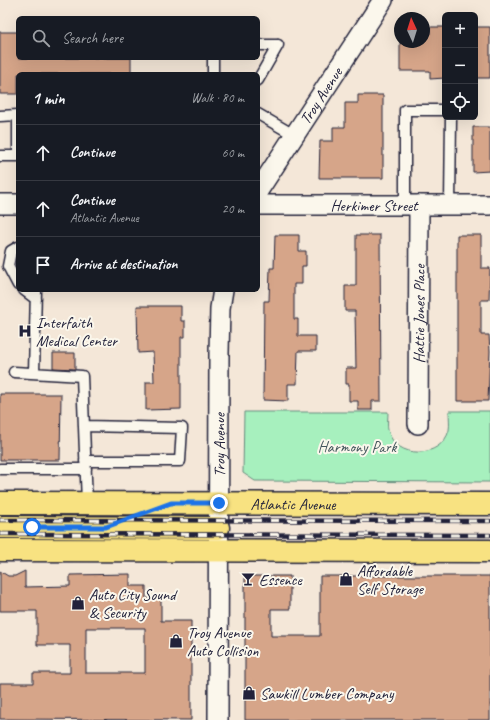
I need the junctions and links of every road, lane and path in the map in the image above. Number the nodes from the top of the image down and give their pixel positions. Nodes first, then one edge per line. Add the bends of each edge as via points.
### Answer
1 (383, 0) edge
2 (260, 45) edge
3 (213, 60) edge
4 (213, 72) edge
5 (260, 76) edge
6 (442, 110) edge
7 (16, 115) edge
8 (260, 115) edge
9 (0, 116) edge
10 (451, 120) edge
11 (294, 135) junction
12 (0, 156) edge
13 (16, 156) edge
14 (260, 188) edge
15 (0, 204) edge
16 (16, 204) edge
17 (260, 205) edge
18 (412, 205) junction
19 (450, 205) junction
20 (490, 205) edge
21 (16, 248) edge
22 (16, 281) edge
23 (223, 292) edge
24 (36, 295) edge
25 (14, 372) dead end
26 (34, 373) junction
27 (418, 424) dead end
28 (84, 426) junction
29 (85, 465) junction
30 (0, 469) edge
31 (0, 503) edge
32 (87, 503) junction
33 (171, 503) junction
34 (219, 503) junction
35 (490, 504) edge
36 (0, 527) edge
37 (32, 527) junction
38 (106, 527) junction
39 (218, 528) junction
40 (0, 544) edge
41 (0, 550) edge
42 (218, 551) junction
43 (490, 551) edge
44 (218, 720) edge

1 - 11 street, Troy Avenue
2 - 5 lane via 278,45
3 - 4 lane
6 - 18 lane via 405,110
7 - 9 lane
8 - 11 lane
10 - 19 lane
11 - 14 street, Troy Avenue
12 - 13 lane
15 - 16 street
17 - 18 street, Herkimer Street
18 - 19 street, Herkimer Street
18 - 27 street, Hattie Jones Place
19 - 20 street, Herkimer Street
21 - 22 lane via 11,251 8,266
23 - 34 street, Troy Avenue via 220,315
24 - 26 lane
25 - 26 lane
26 - 28 lane via 82,376
28 - 29 lane
28 - 29 lane via 182,428 180,461
29 - 30 lane
29 - 32 lane
31 - 32 main road, Atlantic Avenue
32 - 33 main road, Atlantic Avenue
33 - 34 main road, Atlantic Avenue
33 - 38 main road
34 - 35 main road, Atlantic Avenue
34 - 39 street, Troy Avenue
36 - 37 main road
37 - 38 main road
37 - 40 main road
38 - 39 main road
39 - 42 street, Troy Avenue
41 - 42 main road
42 - 43 main road
42 - 44 street, Troy Avenue

